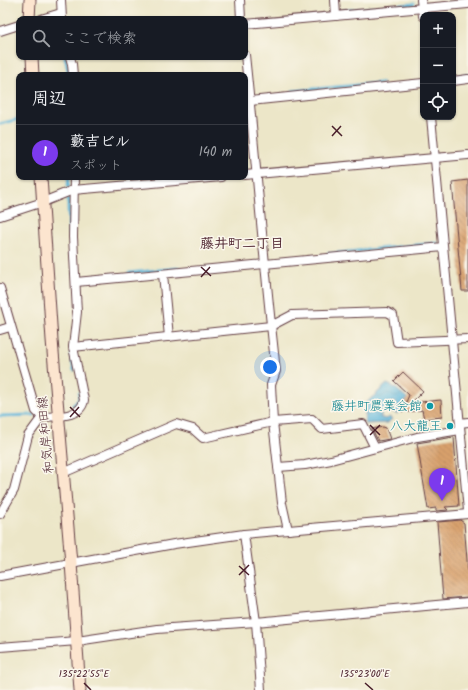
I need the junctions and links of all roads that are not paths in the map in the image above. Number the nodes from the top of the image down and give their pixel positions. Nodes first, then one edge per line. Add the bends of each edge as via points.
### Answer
1 (30, 0) edge
2 (61, 0) edge
3 (240, 0) edge
4 (335, 0) edge
5 (468, 4) edge
6 (422, 8) edge
7 (29, 16) edge
8 (62, 16) edge
9 (241, 16) edge
10 (336, 16) junction
11 (248, 24) edge
12 (16, 26) edge
13 (0, 31) edge
14 (32, 60) edge
15 (71, 60) edge
16 (245, 60) edge
17 (33, 72) edge
18 (73, 72) edge
19 (246, 72) edge
20 (468, 80) edge
21 (456, 81) edge
22 (420, 83) edge
23 (248, 99) edge
24 (431, 120) edge
25 (468, 155) edge
26 (435, 158) junction
27 (257, 174) junction
28 (248, 175) edge
29 (41, 180) edge
30 (74, 180) edge
31 (187, 180) edge
32 (73, 190) junction
33 (43, 202) junction
34 (0, 216) edge
35 (443, 247) junction
36 (264, 265) junction
37 (163, 274) junction
38 (76, 282) junction
39 (0, 288) edge
40 (271, 326) junction
41 (10, 327) junction
42 (0, 330) edge
43 (169, 337) junction
44 (468, 339) edge
45 (452, 340) junction
46 (73, 347) junction
47 (58, 415) junction
48 (42, 417) junction
49 (273, 422) junction
50 (463, 425) edge
51 (375, 448) junction
52 (278, 468) junction
53 (63, 473) junction
54 (468, 513) edge
55 (0, 514) edge
56 (288, 530) junction
57 (244, 534) junction
58 (71, 564) junction
59 (0, 576) edge
60 (468, 602) edge
61 (256, 622) junction
62 (77, 641) junction
63 (0, 647) edge
64 (80, 690) edge
65 (261, 690) edge

1 - 7 main road
2 - 8 street
3 - 9 street
4 - 10 street
5 - 6 street
6 - 10 street
10 - 11 street
12 - 13 street
14 - 17 main road
15 - 18 street
16 - 19 street
20 - 21 street
22 - 23 street
23 - 27 street
24 - 26 street
25 - 26 street
26 - 27 street
26 - 35 street
27 - 28 street
27 - 36 street
29 - 33 main road, 和気岸和田線
30 - 32 street
31 - 32 street
32 - 33 street
32 - 38 street
33 - 34 street
33 - 47 main road, 和気岸和田線
35 - 36 street
35 - 45 street
36 - 37 street
36 - 40 street
37 - 38 street
37 - 43 street
38 - 46 street via 77,312
39 - 41 street
40 - 43 street
40 - 45 street via 292,315 387,312 393,315 397,342
40 - 49 street via 276,371 271,385
41 - 42 street
41 - 48 street via 36,411
43 - 46 street
44 - 45 street
45 - 50 street
46 - 47 street via 83,405 75,413
47 - 48 street
47 - 53 main road, 和気岸和田線
48 - 55 street via 28,436 14,490
49 - 51 street via 312,419 322,429 363,424
49 - 52 street
49 - 53 street via 203,438 193,429 176,424
50 - 51 street
50 - 54 street
51 - 52 street via 331,460
52 - 56 street
53 - 58 main road, 和気岸和田線
54 - 56 street
56 - 57 street
57 - 58 street via 174,544
57 - 61 street
58 - 59 street
58 - 62 main road, 和気岸和田線
60 - 61 street
61 - 62 street via 157,629
61 - 65 street
62 - 63 street
62 - 64 main road, 和気岸和田線

